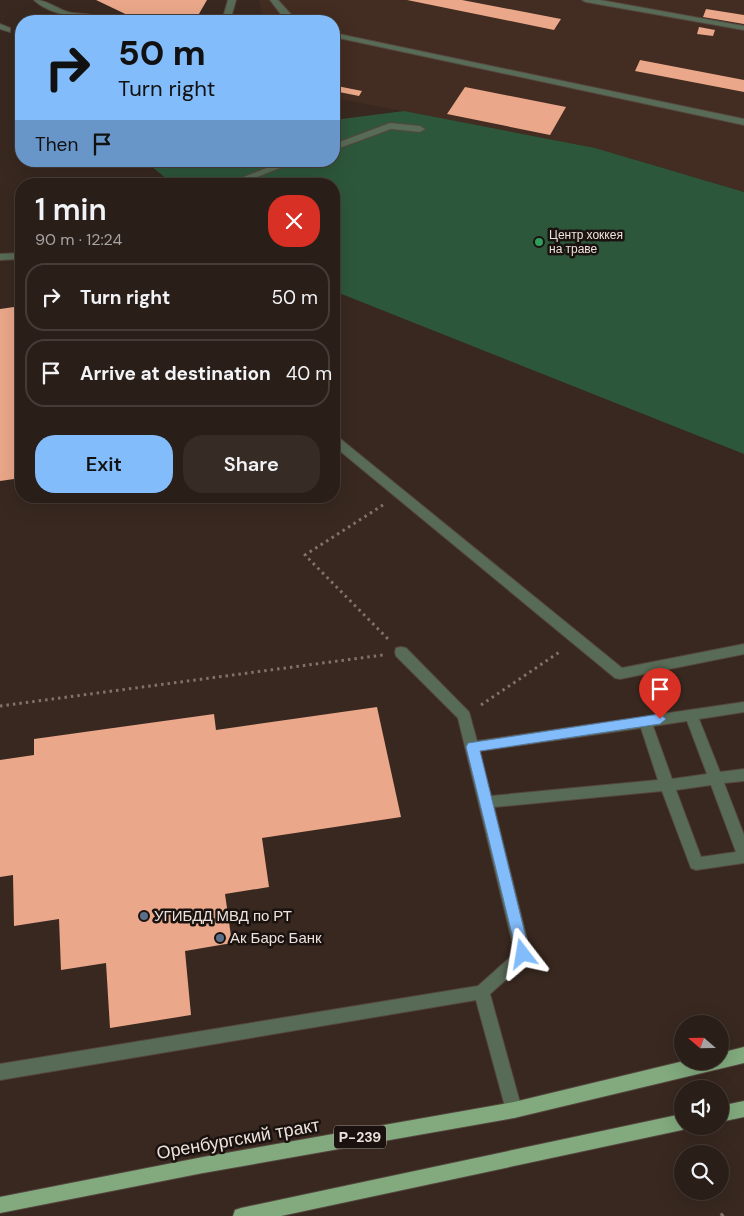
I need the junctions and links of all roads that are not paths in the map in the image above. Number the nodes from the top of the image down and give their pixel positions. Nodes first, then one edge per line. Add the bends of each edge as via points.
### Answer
1 (38, 0) edge
2 (232, 0) edge
3 (274, 0) edge
4 (586, 0) edge
5 (86, 15) edge
6 (228, 15) edge
7 (286, 15) edge
8 (744, 28) edge
9 (340, 36) edge
10 (744, 122) edge
11 (420, 129) dead end
12 (340, 144) edge
13 (277, 167) edge
14 (247, 178) edge
15 (15, 256) edge
16 (0, 257) edge
17 (340, 445) edge
18 (744, 649) edge
19 (401, 652) road end
20 (744, 706) edge
21 (691, 714) junction
22 (645, 721) junction
23 (472, 747) junction
24 (744, 775) edge
25 (715, 779) junction
26 (667, 785) junction
27 (486, 802) junction
28 (744, 855) edge
29 (482, 992) junction
30 (744, 1055) edge
31 (729, 1059) edge
32 (681, 1070) edge
33 (0, 1072) edge
34 (744, 1108) edge
35 (514, 1110) junction
36 (729, 1112) edge
37 (674, 1124) edge
38 (0, 1205) edge
39 (240, 1216) edge

1 - 5 lane via 66,14
2 - 6 lane
3 - 7 lane
4 - 8 lane
9 - 10 lane
11 - 12 lane via 390,126
13 - 14 lane
15 - 16 lane
17 - 18 lane via 620,674
19 - 23 lane via 464,716
20 - 21 lane
21 - 22 lane
21 - 25 lane
22 - 23 lane
22 - 26 lane
23 - 27 lane
24 - 25 lane
25 - 26 lane
25 - 28 lane
26 - 27 lane
26 - 28 lane via 696,864
27 - 29 lane via 523,954
29 - 33 lane
29 - 35 lane
30 - 31 main road, Оренбургский тракт / Р-239
32 - 35 main road, Оренбургский тракт / Р-239
34 - 36 main road
35 - 38 main road, Оренбургский тракт / Р-239
37 - 39 main road

